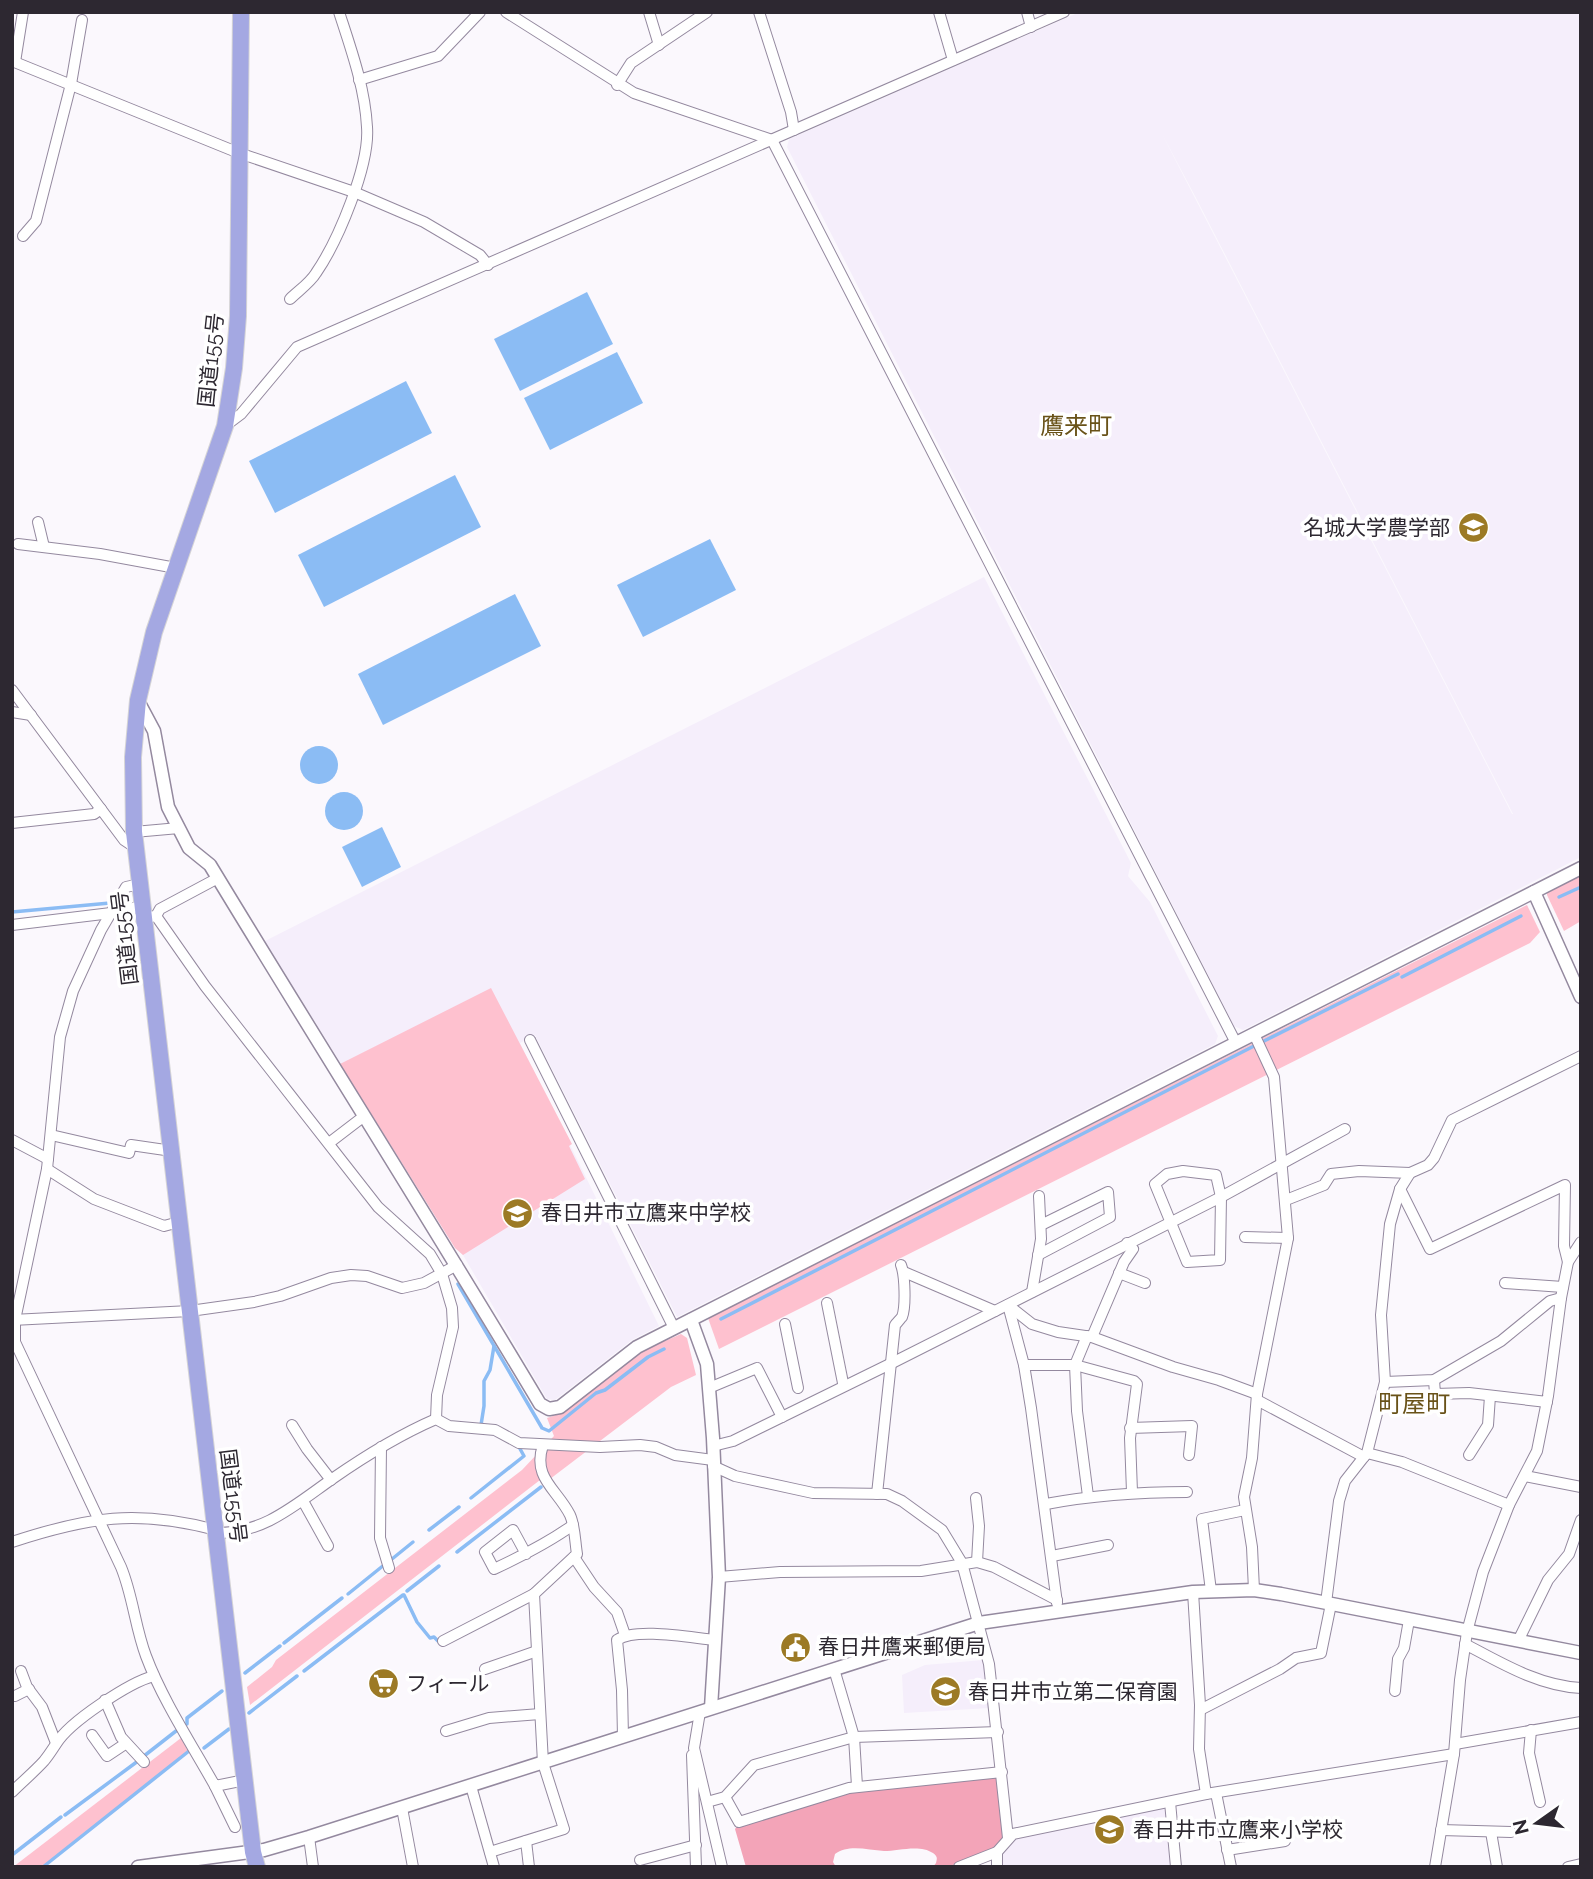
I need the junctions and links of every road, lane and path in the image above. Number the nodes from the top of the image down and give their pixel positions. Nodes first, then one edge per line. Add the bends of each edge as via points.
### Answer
1 (23, 12) edge
2 (241, 12) edge
3 (339, 12) edge
4 (480, 12) edge
5 (506, 12) edge
6 (649, 12) edge
7 (708, 12) edge
8 (759, 12) edge
9 (939, 12) edge
10 (1027, 12) edge
11 (1064, 12) edge
12 (82, 20) dead end
13 (1031, 26) junction
14 (659, 45) junction
15 (953, 61) junction
16 (14, 62) edge
17 (359, 80) junction
18 (71, 84) junction
19 (617, 85) junction
20 (794, 130) junction
21 (772, 140) junction
22 (239, 153) junction
23 (354, 192) junction
24 (23, 236) dead end
25 (488, 265) junction
26 (290, 299) dead end
27 (225, 426) junction
28 (38, 522) dead end
29 (18, 544) dead end
30 (44, 548) junction
31 (176, 568) junction
32 (12, 690) edge
33 (138, 700) junction
34 (12, 712) edge
35 (31, 715) junction
36 (101, 809) junction
37 (12, 823) edge
38 (178, 828) junction
39 (135, 840) junction
40 (1581, 868) edge
41 (218, 878) junction
42 (140, 884) junction
43 (1534, 892) junction
44 (111, 913) junction
45 (148, 913) junction
46 (12, 925) edge
47 (1581, 997) edge
48 (1254, 1034) junction
49 (530, 1040) dead end
50 (1236, 1044) junction
51 (1581, 1056) edge
52 (363, 1117) junction
53 (1345, 1129) dead end
54 (51, 1135) junction
55 (12, 1140) edge
56 (329, 1143) junction
57 (172, 1151) junction
58 (47, 1164) junction
59 (1282, 1164) junction
60 (1410, 1173) junction
61 (1400, 1189) junction
62 (1039, 1196) dead end
63 (1220, 1197) junction
64 (1286, 1200) junction
65 (1171, 1221) junction
66 (179, 1222) junction
67 (1041, 1225) junction
68 (1245, 1237) dead end
69 (1288, 1238) junction
70 (1581, 1242) edge
71 (1128, 1243) junction
72 (1038, 1255) junction
73 (1568, 1262) junction
74 (457, 1265) junction
75 (1119, 1273) junction
76 (442, 1274) junction
77 (1145, 1283) dead end
78 (1505, 1283) dead end
79 (1032, 1292) junction
80 (1562, 1293) junction
81 (827, 1303) dead end
82 (1008, 1305) junction
83 (190, 1311) junction
84 (995, 1311) junction
85 (13, 1320) edge
86 (691, 1320) junction
87 (785, 1324) dead end
88 (674, 1328) junction
89 (1089, 1337) junction
90 (892, 1363) junction
91 (1024, 1365) junction
92 (1075, 1365) junction
93 (1434, 1380) junction
94 (1385, 1382) junction
95 (843, 1383) dead end
96 (709, 1388) junction
97 (797, 1388) dead end
98 (1490, 1396) junction
99 (1257, 1397) junction
100 (1547, 1402) junction
101 (782, 1417) junction
102 (436, 1419) junction
103 (292, 1425) dead end
104 (1130, 1428) junction
105 (543, 1445) junction
106 (713, 1446) junction
107 (381, 1447) junction
108 (1189, 1455) dead end
109 (1366, 1455) junction
110 (1469, 1455) dead end
111 (713, 1463) junction
112 (1525, 1476) junction
113 (331, 1480) junction
114 (1581, 1487) edge
115 (1132, 1492) junction
116 (1187, 1492) dead end
117 (877, 1494) junction
118 (1088, 1496) junction
119 (976, 1498) dead end
120 (303, 1501) junction
121 (1046, 1504) junction
122 (1509, 1505) junction
123 (1245, 1510) junction
124 (98, 1520) junction
125 (1581, 1520) edge
126 (573, 1525) junction
127 (216, 1532) junction
128 (12, 1542) edge
129 (1108, 1545) dead end
130 (328, 1546) dead end
131 (526, 1555) dead end
132 (1052, 1556) junction
133 (574, 1557) junction
134 (977, 1562) junction
135 (961, 1563) junction
136 (389, 1568) dead end
137 (719, 1577) junction
138 (1254, 1590) junction
139 (1211, 1591) junction
140 (1193, 1592) junction
141 (534, 1594) junction
142 (1329, 1603) junction
143 (1058, 1605) junction
144 (1409, 1620) junction
145 (979, 1623) junction
146 (625, 1635) junction
147 (1466, 1638) junction
148 (715, 1640) junction
149 (443, 1641) dead end
150 (1518, 1641) junction
151 (537, 1651) junction
152 (1581, 1653) edge
153 (485, 1669) dead end
154 (834, 1669) junction
155 (21, 1671) dead end
156 (154, 1676) junction
157 (1581, 1688) edge
158 (29, 1689) junction
159 (1395, 1691) dead end
160 (15, 1696) dead end
161 (105, 1700) junction
162 (706, 1710) junction
163 (1200, 1710) junction
164 (541, 1714) junction
165 (1581, 1722) edge
166 (1531, 1730) junction
167 (446, 1731) dead end
168 (998, 1732) junction
169 (92, 1735) dead end
170 (623, 1737) junction
171 (854, 1737) junction
172 (57, 1743) junction
173 (125, 1744) junction
174 (694, 1748) junction
175 (1454, 1749) junction
176 (144, 1762) dead end
177 (543, 1763) junction
178 (1002, 1772) junction
179 (245, 1780) junction
180 (215, 1786) junction
181 (471, 1786) junction
182 (857, 1786) junction
183 (12, 1792) edge
184 (1211, 1793) junction
185 (725, 1797) junction
186 (707, 1802) junction
187 (1170, 1802) junction
188 (1539, 1802) dead end
189 (402, 1808) junction
190 (235, 1827) dead end
191 (1441, 1830) junction
192 (1491, 1832) junction
193 (1510, 1832) dead end
194 (309, 1838) junction
195 (1008, 1838) junction
196 (1285, 1840) dead end
197 (526, 1841) junction
198 (695, 1845) junction
199 (1227, 1850) junction
200 (490, 1852) junction
201 (997, 1852) junction
202 (255, 1859) edge
203 (639, 1860) dead end
204 (1581, 1864) edge
205 (138, 1867) edge
206 (313, 1867) edge
207 (413, 1867) edge
208 (494, 1867) edge
209 (529, 1867) edge
210 (696, 1867) edge
211 (722, 1867) edge
212 (959, 1867) edge
213 (997, 1867) edge
214 (1176, 1867) edge
215 (1231, 1867) edge
216 (1435, 1867) edge
217 (1497, 1867) edge
218 (1568, 1867) edge

1 - 16 street
2 - 22 highway, 国道155号
3 - 17 street
4 - 17 street via 438,56
5 - 19 street
6 - 14 street
7 - 14 street
8 - 20 street
9 - 15 street
10 - 13 street
11 - 13 street
12 - 18 street
13 - 15 street
14 - 19 street via 631,63
15 - 20 street
16 - 18 street
17 - 23 street via 368,129
18 - 22 street
18 - 24 street via 36,221
19 - 21 street
20 - 21 street
21 - 25 street
21 - 50 street
22 - 23 street
22 - 27 highway, 国道155号 via 239,317
23 - 25 street via 424,222
23 - 26 street via 315,275
25 - 27 street via 298,347 241,414
27 - 31 highway, 国道155号
28 - 30 street
29 - 30 street
30 - 31 street
31 - 33 highway, 国道155号
32 - 35 street
33 - 38 street via 154,731 168,807
33 - 39 highway, 国道155号 via 133,757
34 - 35 street
35 - 36 street
36 - 37 street via 94,814
36 - 39 street via 124,839
38 - 39 street
38 - 41 street via 189,848
39 - 42 highway, 国道155号
40 - 43 street
41 - 45 street
41 - 52 street
42 - 44 street via 125,887
42 - 45 highway, 国道155号
43 - 47 street
43 - 48 street
44 - 45 street
44 - 46 street
44 - 54 street via 73,991 60,1037
45 - 56 street
45 - 57 highway, 国道155号
48 - 50 street
48 - 59 street via 1274,1077
49 - 88 street
50 - 86 street
51 - 60 street via 1452,1120 1434,1158
52 - 56 street
52 - 74 street
53 - 59 street
54 - 57 street via 129,1153 131,1145
54 - 58 street
55 - 58 street
56 - 76 street via 378,1207 430,1254
57 - 66 highway, 国道155号
58 - 66 street via 94,1199 164,1226
58 - 85 street
59 - 63 street
59 - 64 street
60 - 61 street
60 - 64 street via 1331,1174 1324,1185
61 - 73 street via 1430,1249 1565,1185
61 - 94 street via 1390,1224 1381,1315
62 - 67 street
63 - 65 street
63 - 65 street via 1216,1175 1167,1174 1155,1184
63 - 65 street via 1220,1260 1187,1262
64 - 69 street
65 - 71 street
66 - 83 highway, 国道155号
67 - 72 street
67 - 72 street via 1108,1192 1110,1217
68 - 69 street
69 - 99 street
70 - 73 street
71 - 75 street via 1133,1249
71 - 79 street
72 - 79 street
73 - 80 street
74 - 76 street
74 - 88 street via 540,1404 549,1409 560,1407 637,1347
75 - 77 street
75 - 89 street
76 - 83 street via 402,1288 351,1275 267,1299
76 - 102 street via 453,1327
78 - 80 street
79 - 82 street
80 - 93 street via 1502,1340
80 - 100 street
81 - 95 street
82 - 84 street
82 - 89 street via 1032,1324
82 - 91 street
83 - 85 street
83 - 127 highway, 国道155号
84 - 90 street
84 - 90 street via 902,1268 902,1317 895,1325
85 - 124 street via 15,1342
86 - 88 street
86 - 96 street via 707,1364
87 - 97 street
89 - 92 street
89 - 99 street
90 - 101 street
90 - 117 street
91 - 92 street
91 - 121 street
92 - 104 street via 1137,1384
92 - 118 street
93 - 94 street
93 - 98 street via 1435,1394
94 - 109 street
96 - 101 street via 757,1368
96 - 106 street
98 - 100 street
98 - 110 street via 1488,1425
99 - 109 street
99 - 123 street
100 - 112 street via 1537,1451
101 - 106 street
102 - 105 street via 449,1426 495,1430 519,1443
102 - 107 street
103 - 113 street
104 - 108 street via 1192,1426
104 - 115 street
105 - 111 street via 640,1445
105 - 126 street via 539,1463 544,1479
106 - 111 street
107 - 113 street
107 - 136 street via 380,1538
109 - 122 street via 1402,1462
109 - 142 street via 1345,1481 1339,1501
111 - 117 street via 735,1476 777,1487
111 - 137 street
112 - 114 street
112 - 122 street
113 - 120 street
115 - 116 street
115 - 118 street
117 - 135 street via 902,1501 942,1530
118 - 121 street
119 - 134 street
120 - 127 street via 249,1530
120 - 130 street
121 - 132 street
122 - 147 street via 1483,1572
123 - 138 street
123 - 139 street via 1202,1519
124 - 127 street via 182,1521
124 - 128 street
124 - 156 street via 130,1588
125 - 150 street via 1569,1554 1548,1580
126 - 131 street
126 - 133 street
127 - 179 highway, 国道155号
129 - 132 street
132 - 143 street
133 - 141 street
133 - 146 street via 617,1612
134 - 135 street
134 - 143 street via 994,1567
135 - 137 street via 921,1571
135 - 145 street
137 - 148 street
138 - 139 street
138 - 142 street
139 - 140 street
140 - 143 street
140 - 163 street
141 - 149 street
141 - 151 street
142 - 144 street
142 - 163 street via 1321,1653 1296,1658
143 - 145 street
144 - 147 street
144 - 159 street
145 - 154 street
145 - 168 street
146 - 148 street
146 - 170 street via 617,1640
147 - 150 street
147 - 157 street via 1511,1668
147 - 175 street
148 - 162 street
150 - 152 street
151 - 153 street
151 - 164 street
154 - 162 street
154 - 171 street
155 - 158 street
156 - 161 street
156 - 180 street
158 - 160 street
158 - 172 street
161 - 172 street
161 - 173 street
162 - 170 street
162 - 174 street
163 - 184 street via 1199,1749
164 - 167 street via 489,1718
164 - 177 street
165 - 166 street
166 - 175 street
166 - 188 street via 1529,1753
168 - 171 street
168 - 178 street
169 - 173 street via 107,1756
170 - 177 street
171 - 182 street
171 - 185 street via 754,1765
172 - 183 street
173 - 176 street
174 - 186 street
174 - 198 street
175 - 184 street
175 - 191 street
177 - 181 street
177 - 197 street via 564,1829
178 - 182 street
178 - 195 street
179 - 180 street
179 - 202 highway, 国道155号
180 - 190 street
181 - 189 street
181 - 200 street
182 - 185 street via 740,1822
184 - 187 street
184 - 199 street
185 - 186 street
186 - 211 street
187 - 195 street
187 - 214 street
189 - 194 street
189 - 207 street
191 - 192 street
191 - 216 street
192 - 193 street
192 - 217 street
194 - 202 street
194 - 206 street
195 - 201 street
196 - 199 street
197 - 200 street
197 - 209 street
198 - 203 street
198 - 210 street
199 - 215 street
200 - 208 street
201 - 212 street
201 - 213 street
202 - 205 street
204 - 218 street

